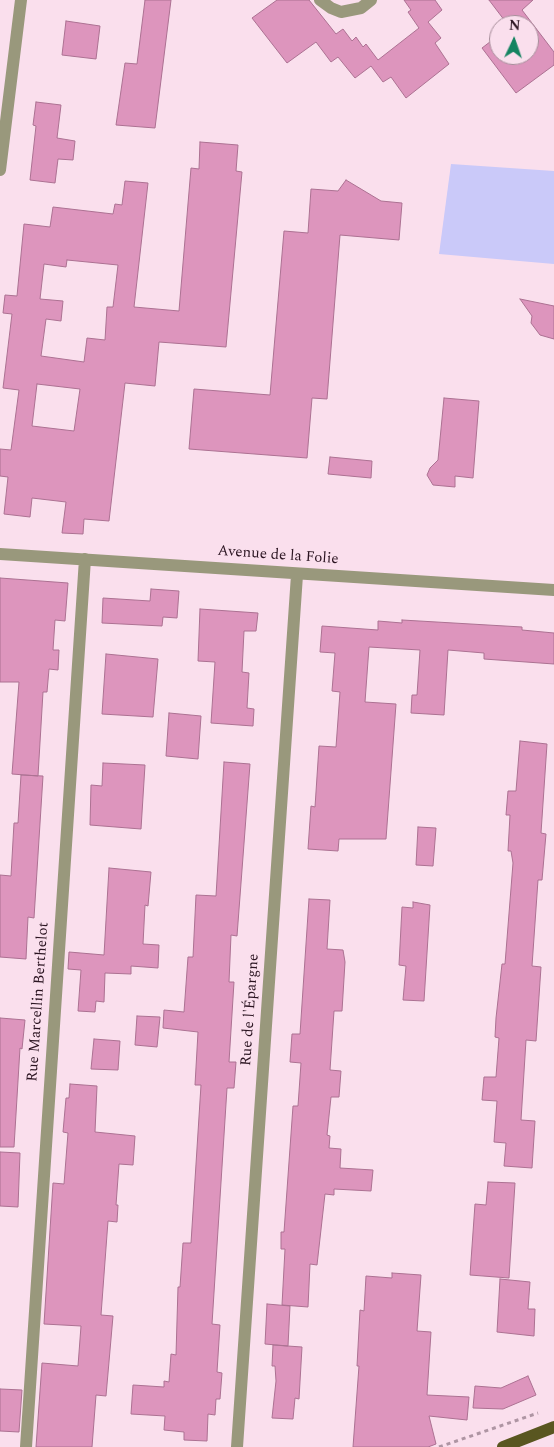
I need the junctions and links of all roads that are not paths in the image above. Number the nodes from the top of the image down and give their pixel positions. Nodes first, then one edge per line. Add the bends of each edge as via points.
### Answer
1 (21, 0) edge
2 (320, 0) edge
3 (371, 0) edge
4 (0, 170) edge
5 (0, 554) edge
6 (85, 559) junction
7 (296, 575) junction
8 (554, 590) edge
9 (554, 1427) edge
10 (26, 1447) edge
11 (236, 1447) edge
12 (503, 1447) edge

1 - 4 street
2 - 3 street via 340,12 361,8
5 - 6 street, Avenue de la Folie
6 - 7 street, Avenue de la Folie
6 - 10 street, Rue Marcellin Berthelot
7 - 8 street, Avenue de la Folie
7 - 11 street, Rue de l'Épargne
9 - 12 main road

